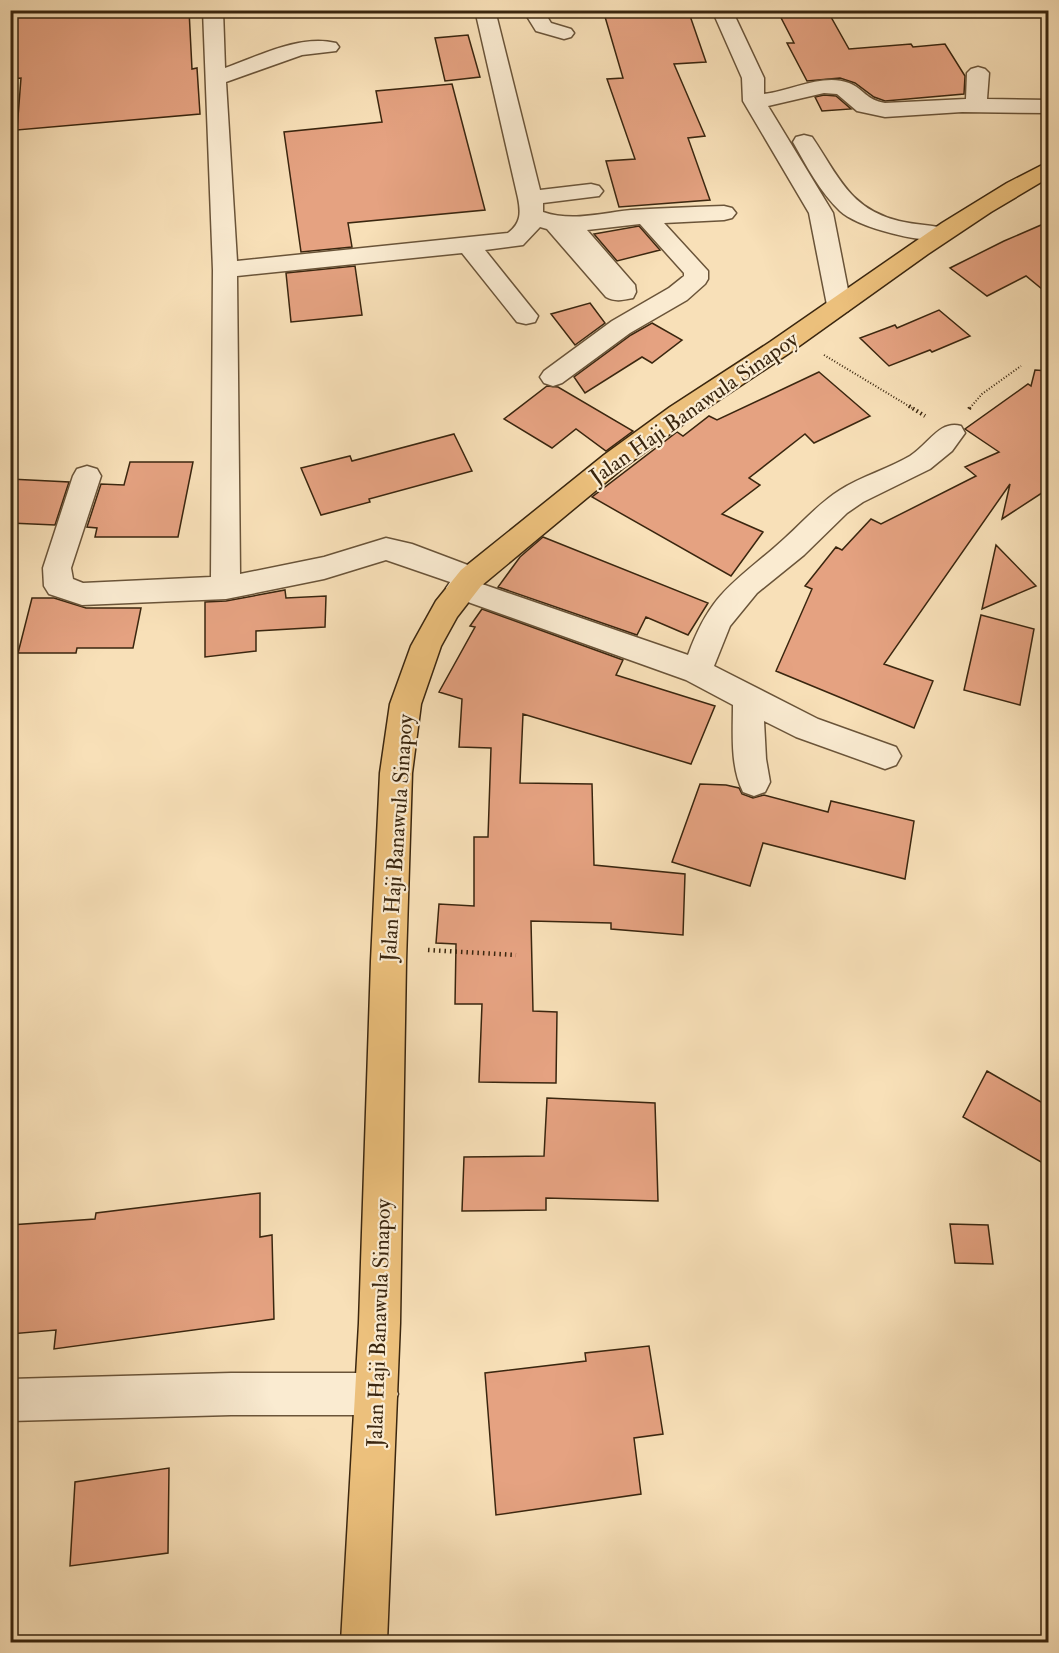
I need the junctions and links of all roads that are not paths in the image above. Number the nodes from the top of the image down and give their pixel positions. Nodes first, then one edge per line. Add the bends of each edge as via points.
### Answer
1 (213, 10) edge
2 (485, 10) edge
3 (533, 10) edge
4 (722, 10) edge
5 (564, 33) dead end
6 (329, 47) dead end
7 (978, 73) dead end
8 (753, 78) junction
9 (214, 79) junction
10 (777, 99) junction
11 (754, 101) junction
12 (976, 105) junction
13 (1048, 106) edge
14 (1048, 169) edge
15 (591, 191) dead end
16 (724, 213) dead end
17 (547, 216) junction
18 (646, 217) junction
19 (941, 234) junction
20 (468, 245) junction
21 (584, 248) dead end
22 (225, 270) junction
23 (839, 305) junction
24 (526, 316) dead end
25 (553, 377) dead end
26 (952, 433) road end
27 (87, 476) dead end
28 (466, 583) junction
29 (226, 588) junction
30 (697, 671) junction
31 (748, 699) junction
32 (885, 756) dead end
33 (754, 782) dead end
34 (377, 1394) junction
35 (10, 1400) edge
36 (363, 1642) edge

1 - 9 street
2 - 17 street
3 - 5 street via 543,27
4 - 8 street
6 - 9 street via 299,49
7 - 12 street
8 - 10 street
8 - 11 street
9 - 22 street
10 - 11 street
10 - 12 street via 832,87 843,88 872,109
10 - 19 street via 822,173 849,207 892,227
11 - 23 street via 821,213
12 - 13 street
14 - 19 highway, Jalan Haji Banawula Sinapoy
15 - 17 street
16 - 18 street
17 - 18 street
17 - 20 street via 515,240
17 - 21 street
18 - 25 street via 696,271 696,279
19 - 23 highway, Jalan Haji Banawula Sinapoy
20 - 22 street
20 - 24 street
22 - 29 street
23 - 28 highway, Jalan Haji Banawula Sinapoy via 663,424
26 - 30 street via 943,448 927,459 852,496 829,512 735,596 721,614
27 - 29 street via 57,568 59,586 82,594
28 - 29 street via 402,552 386,549 324,568
28 - 30 street
28 - 34 highway, Jalan Haji Banawula Sinapoy via 423,648 402,723 388,948
30 - 31 street
31 - 32 street via 807,728
31 - 33 street
34 - 35 street
34 - 36 highway, Jalan Haji Banawula Sinapoy

